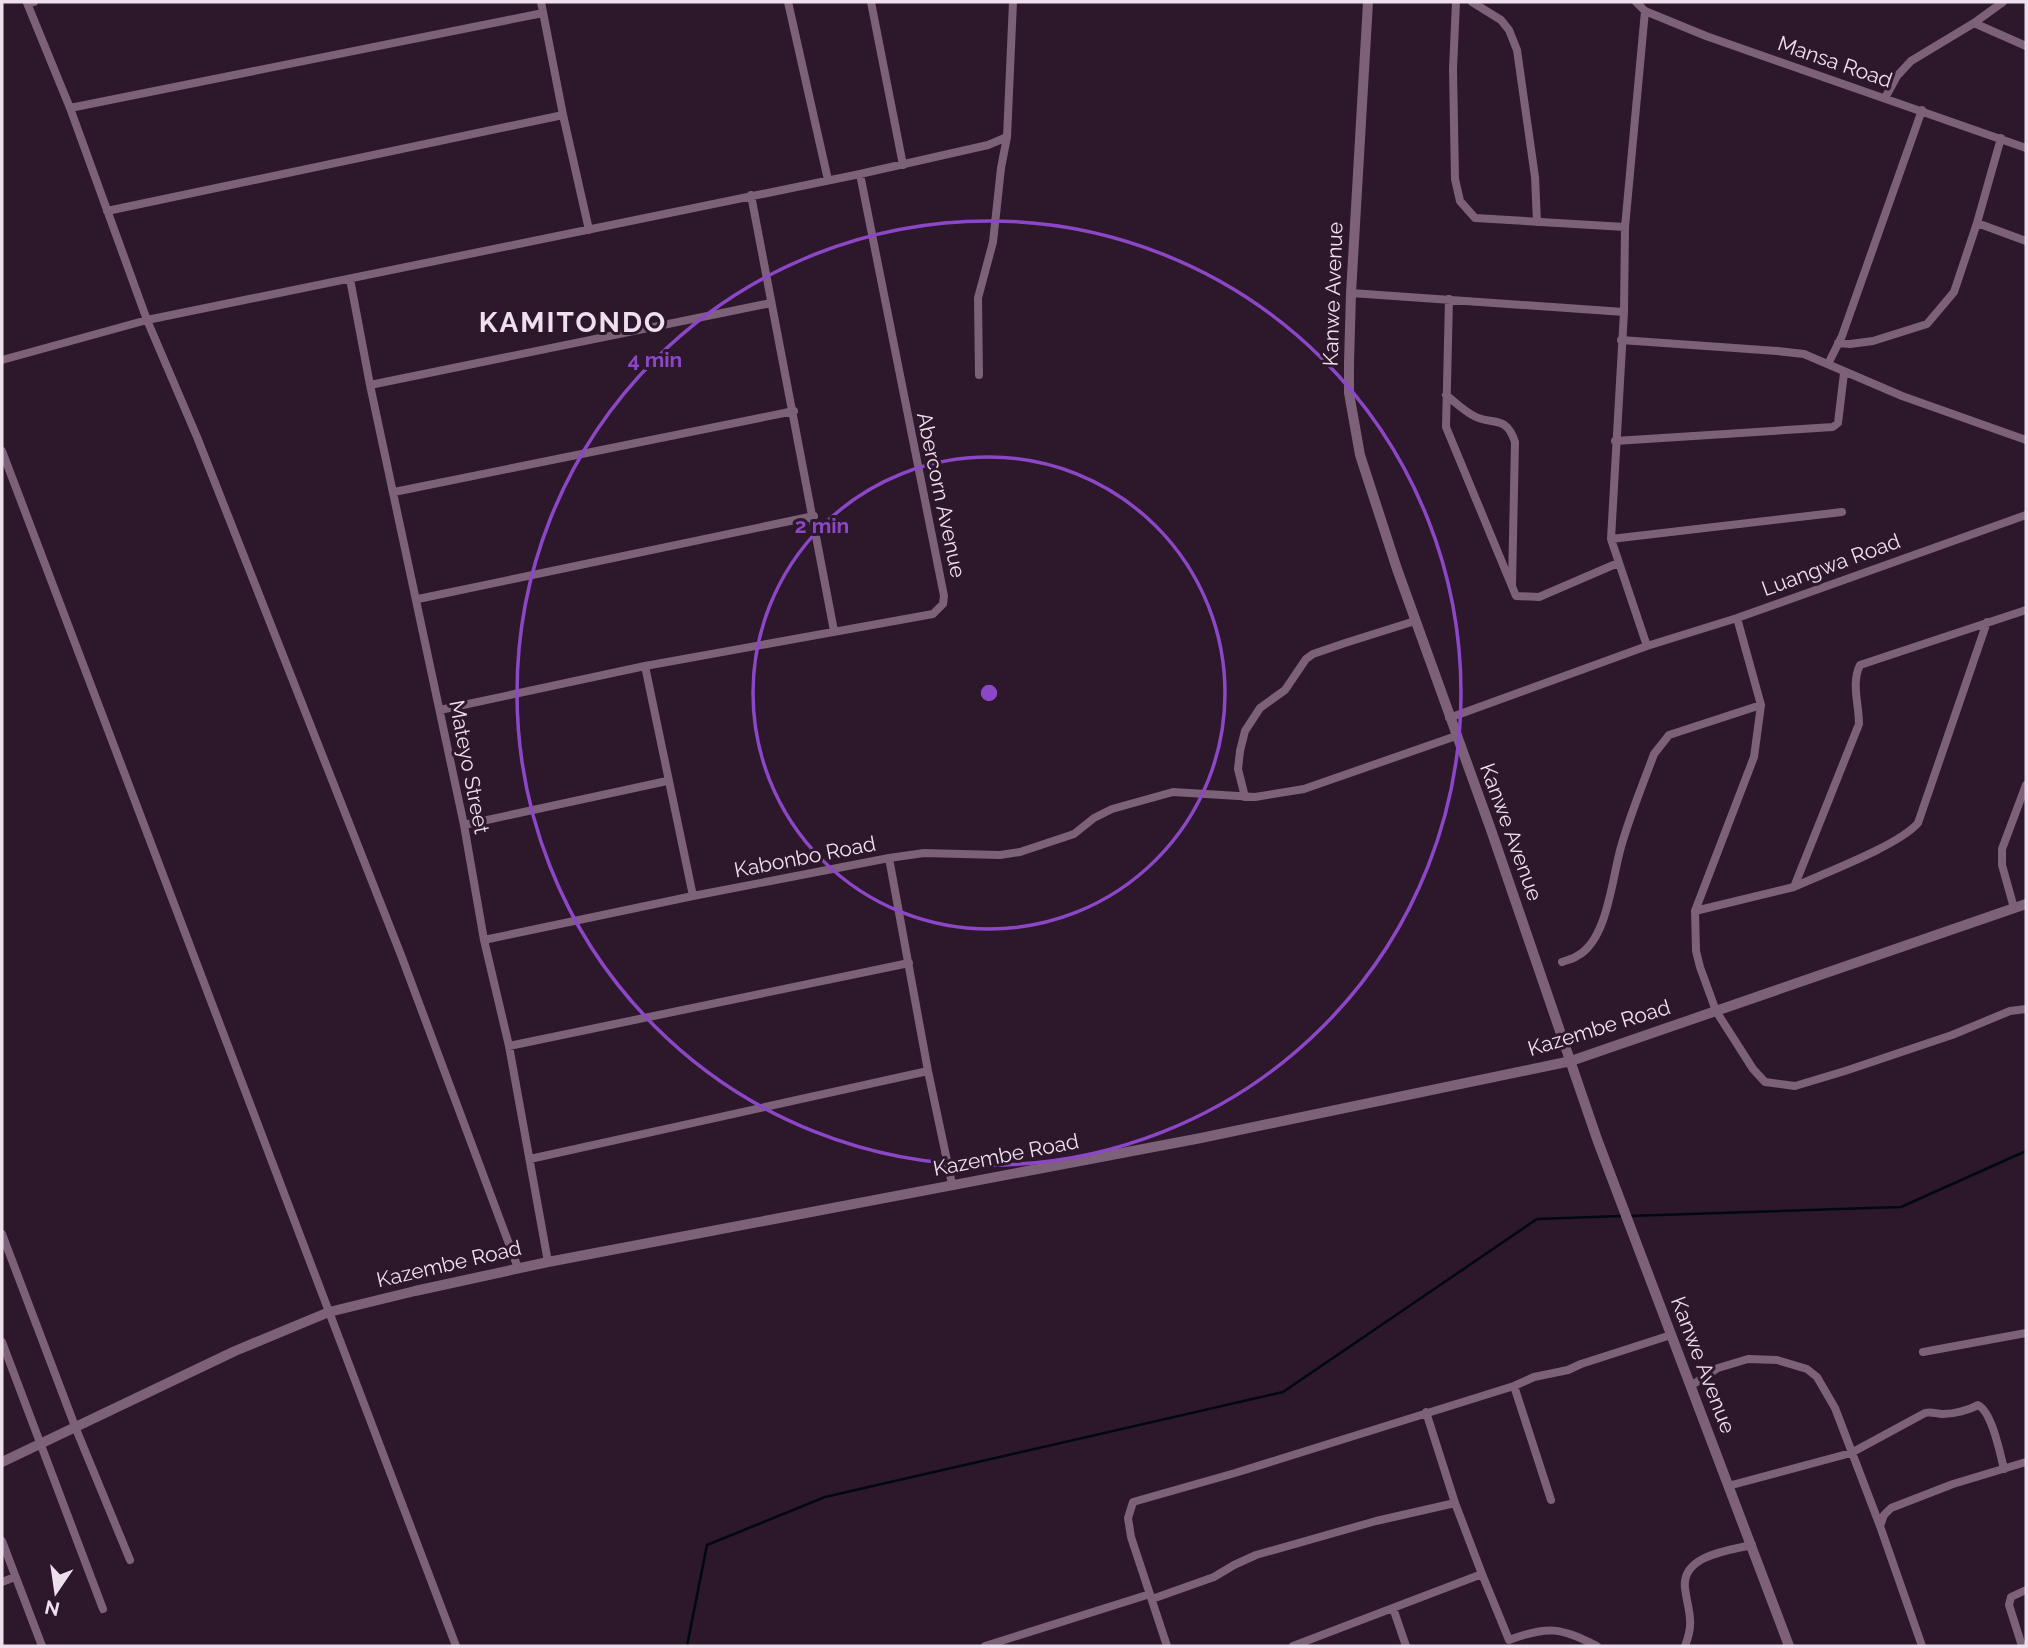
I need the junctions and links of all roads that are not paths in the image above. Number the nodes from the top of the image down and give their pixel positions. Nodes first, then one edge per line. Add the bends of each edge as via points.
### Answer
1 (29, 2) edge
2 (541, 2) edge
3 (788, 2) edge
4 (872, 2) edge
5 (1013, 2) edge
6 (1368, 2) edge
7 (1455, 2) edge
8 (1472, 2) edge
9 (1636, 2) edge
10 (2003, 2) edge
11 (1645, 11) junction
12 (543, 13) junction
13 (1974, 23) junction
14 (2026, 46) edge
15 (1885, 98) junction
16 (70, 108) junction
17 (1922, 110) junction
18 (563, 115) junction
19 (1007, 137) junction
20 (2001, 138) junction
21 (2026, 148) edge
22 (902, 165) junction
23 (860, 174) junction
24 (828, 180) junction
25 (751, 195) junction
26 (107, 211) junction
27 (1536, 222) junction
28 (1977, 223) junction
29 (1625, 227) junction
30 (589, 230) junction
31 (2026, 241) edge
32 (351, 279) junction
33 (1351, 293) junction
34 (1449, 299) junction
35 (771, 303) junction
36 (1624, 312) junction
37 (148, 320) junction
38 (1621, 340) junction
39 (1838, 343) junction
40 (2, 360) edge
41 (1828, 364) junction
42 (1844, 373) junction
43 (979, 374) dead end
44 (370, 384) junction
45 (1446, 395) junction
46 (794, 411) junction
47 (2026, 440) edge
48 (1615, 441) junction
49 (2, 452) edge
50 (394, 492) junction
51 (1842, 512) dead end
52 (2026, 515) edge
53 (814, 516) junction
54 (1611, 538) junction
55 (1618, 563) junction
56 (1512, 588) junction
57 (418, 599) junction
58 (2026, 610) edge
59 (1737, 618) junction
60 (1415, 621) junction
61 (1987, 622) junction
62 (834, 631) junction
63 (1647, 646) junction
64 (645, 666) junction
65 (1761, 705) junction
66 (440, 710) junction
67 (1449, 718) junction
68 (1456, 737) junction
69 (667, 781) junction
70 (2026, 785) edge
71 (2024, 795) edge
72 (1245, 797) junction
73 (464, 825) junction
74 (890, 858) junction
75 (1794, 887) junction
76 (693, 896) junction
77 (2026, 904) edge
78 (2014, 908) junction
79 (1695, 911) junction
80 (484, 940) junction
81 (1562, 962) dead end
82 (909, 963) junction
83 (2026, 1009) edge
84 (1716, 1011) junction
85 (509, 1046) junction
86 (1571, 1061) junction
87 (928, 1071) junction
88 (530, 1159) junction
89 (952, 1184) junction
90 (2, 1234) edge
91 (548, 1262) junction
92 (518, 1268) junction
93 (329, 1312) junction
94 (2026, 1333) edge
95 (1671, 1335) junction
96 (2, 1342) edge
97 (1923, 1352) dead end
98 (1692, 1385) junction
99 (1514, 1386) junction
100 (1426, 1412) junction
101 (76, 1429) junction
102 (40, 1445) junction
103 (1851, 1453) junction
104 (2, 1462) edge
105 (2026, 1462) edge
106 (2004, 1469) junction
107 (1728, 1486) junction
108 (1551, 1500) dead end
109 (1455, 1503) junction
110 (1880, 1526) junction
111 (2, 1541) edge
112 (1752, 1545) junction
113 (130, 1560) dead end
114 (1482, 1574) junction
115 (15, 1577) junction
116 (2, 1582) edge
117 (2026, 1590) edge
118 (1151, 1597) junction
119 (1393, 1608) junction
120 (103, 1609) dead end
121 (1508, 1643) edge
122 (42, 1646) edge
123 (456, 1646) edge
124 (985, 1646) edge
125 (1167, 1646) edge
126 (1293, 1646) edge
127 (1406, 1646) edge
128 (1597, 1646) edge
129 (1685, 1646) edge
130 (1789, 1646) edge
131 (1922, 1646) edge
132 (2022, 1646) edge

1 - 16 street
2 - 12 street
3 - 24 street
4 - 22 street
5 - 19 street
6 - 33 main road, Kanwe Avenue
7 - 27 street via 1453,156 1460,201 1475,218
8 - 27 street via 1500,20 1517,50 1535,177
9 - 11 street, Mansa Road
10 - 13 street
11 - 15 street, Mansa Road
11 - 29 street
12 - 16 street
12 - 18 street
13 - 14 street
13 - 15 street via 1911,61
15 - 17 street, Mansa Road
16 - 26 street
17 - 20 street, Mansa Road
17 - 39 street
18 - 26 street
18 - 30 street
19 - 22 street
19 - 43 street via 993,242 978,299
20 - 21 street, Mansa Road
20 - 28 street
22 - 23 street
23 - 24 street
23 - 62 street, Abercorn Avenue via 944,596 933,614
24 - 25 street
25 - 30 street
25 - 35 street
26 - 37 street
27 - 29 street
28 - 31 street
28 - 39 street via 1954,292 1927,324 1873,341
29 - 36 street
30 - 32 street
32 - 37 street
32 - 44 street, Mateyo Street
33 - 34 street
33 - 60 main road, Kanwe Avenue via 1349,393 1353,423
34 - 36 street
34 - 45 street
35 - 44 street
35 - 46 street
36 - 38 street
37 - 40 street
37 - 92 street via 401,955
38 - 41 street via 1777,351
38 - 48 street
39 - 41 street
41 - 42 street
42 - 47 street
42 - 48 street via 1836,426
44 - 50 street, Mateyo Street
45 - 56 street via 1449,437
45 - 56 street via 1473,415 1501,422 1515,442
46 - 50 street
46 - 53 street
48 - 54 street
49 - 93 street
50 - 57 street, Mateyo Street
51 - 54 street
52 - 59 street, Luangwa Road
53 - 57 street
53 - 62 street
54 - 55 street
55 - 56 street via 1539,597 1516,596
55 - 63 street
57 - 66 street, Mateyo Street
58 - 61 street
59 - 63 street, Luangwa Road
59 - 65 street
60 - 67 main road, Kanwe Avenue
60 - 72 street via 1306,659 1285,690 1260,708 1245,731 1238,769
61 - 75 street via 1918,823 1890,843
61 - 75 street via 1860,665 1855,684 1859,724
62 - 64 street, Abercorn Avenue
63 - 67 street, Luangwa Road
64 - 66 street, Abercorn Avenue
64 - 69 street
65 - 79 street via 1754,757
65 - 81 street via 1683,729 1661,743 1620,847 1598,932 1585,951
66 - 73 street, Mateyo Street
67 - 68 main road, Kanwe Avenue
68 - 72 street via 1314,787
68 - 86 main road, Kanwe Avenue
69 - 73 street
69 - 76 street
70 - 71 street
71 - 78 street via 2002,849
72 - 74 street via 1173,792 1112,809 1074,834 1020,852
73 - 80 street, Mateyo Street
74 - 76 street, Kabonbo Road
74 - 82 street, Kabonbo Road
75 - 79 street
76 - 80 street, Kabonbo Road
77 - 78 main road, Kazembe Road
78 - 84 main road, Kazembe Road
79 - 84 street via 1696,951
80 - 85 street, Mateyo Street
82 - 85 street
82 - 87 street, Kabonbo Road
83 - 84 street via 1795,1086 1765,1082
84 - 86 main road, Kazembe Road
85 - 88 street, Mateyo Street
86 - 89 main road, Kazembe Road
86 - 95 main road, Kanwe Avenue
87 - 88 street
87 - 89 street, Kabonbo Road
88 - 91 street, Mateyo Street
89 - 91 main road, Kazembe Road
90 - 101 street
91 - 92 main road, Kazembe Road
92 - 93 main road, Kazembe Road
93 - 101 main road, Kazembe Road via 235,1351
93 - 123 street
94 - 97 street
95 - 98 main road, Kanwe Avenue
95 - 99 street
96 - 102 street
98 - 103 street via 1718,1368 1748,1359 1777,1360 1807,1369 1827,1392
98 - 107 main road, Kanwe Avenue
99 - 100 street
99 - 108 street
100 - 109 street
100 - 118 street via 1133,1502 1128,1518 1131,1537
101 - 102 main road, Kazembe Road
101 - 113 street
102 - 104 main road, Kazembe Road
102 - 120 street
103 - 106 street via 1920,1415 1970,1410 1978,1405 1988,1416
103 - 107 street
103 - 110 street
105 - 106 street
106 - 110 street via 1952,1483 1891,1508
107 - 112 main road, Kanwe Avenue
109 - 114 street
109 - 118 street via 1256,1555 1214,1577
110 - 131 street
111 - 115 street
112 - 129 street via 1701,1560 1687,1574 1692,1619
112 - 130 main road, Kanwe Avenue
114 - 119 street
114 - 121 street
115 - 116 street
115 - 122 street
117 - 132 street via 2011,1597 2009,1605
118 - 124 street
118 - 125 street
119 - 126 street
119 - 127 street
121 - 128 street via 1552,1629

